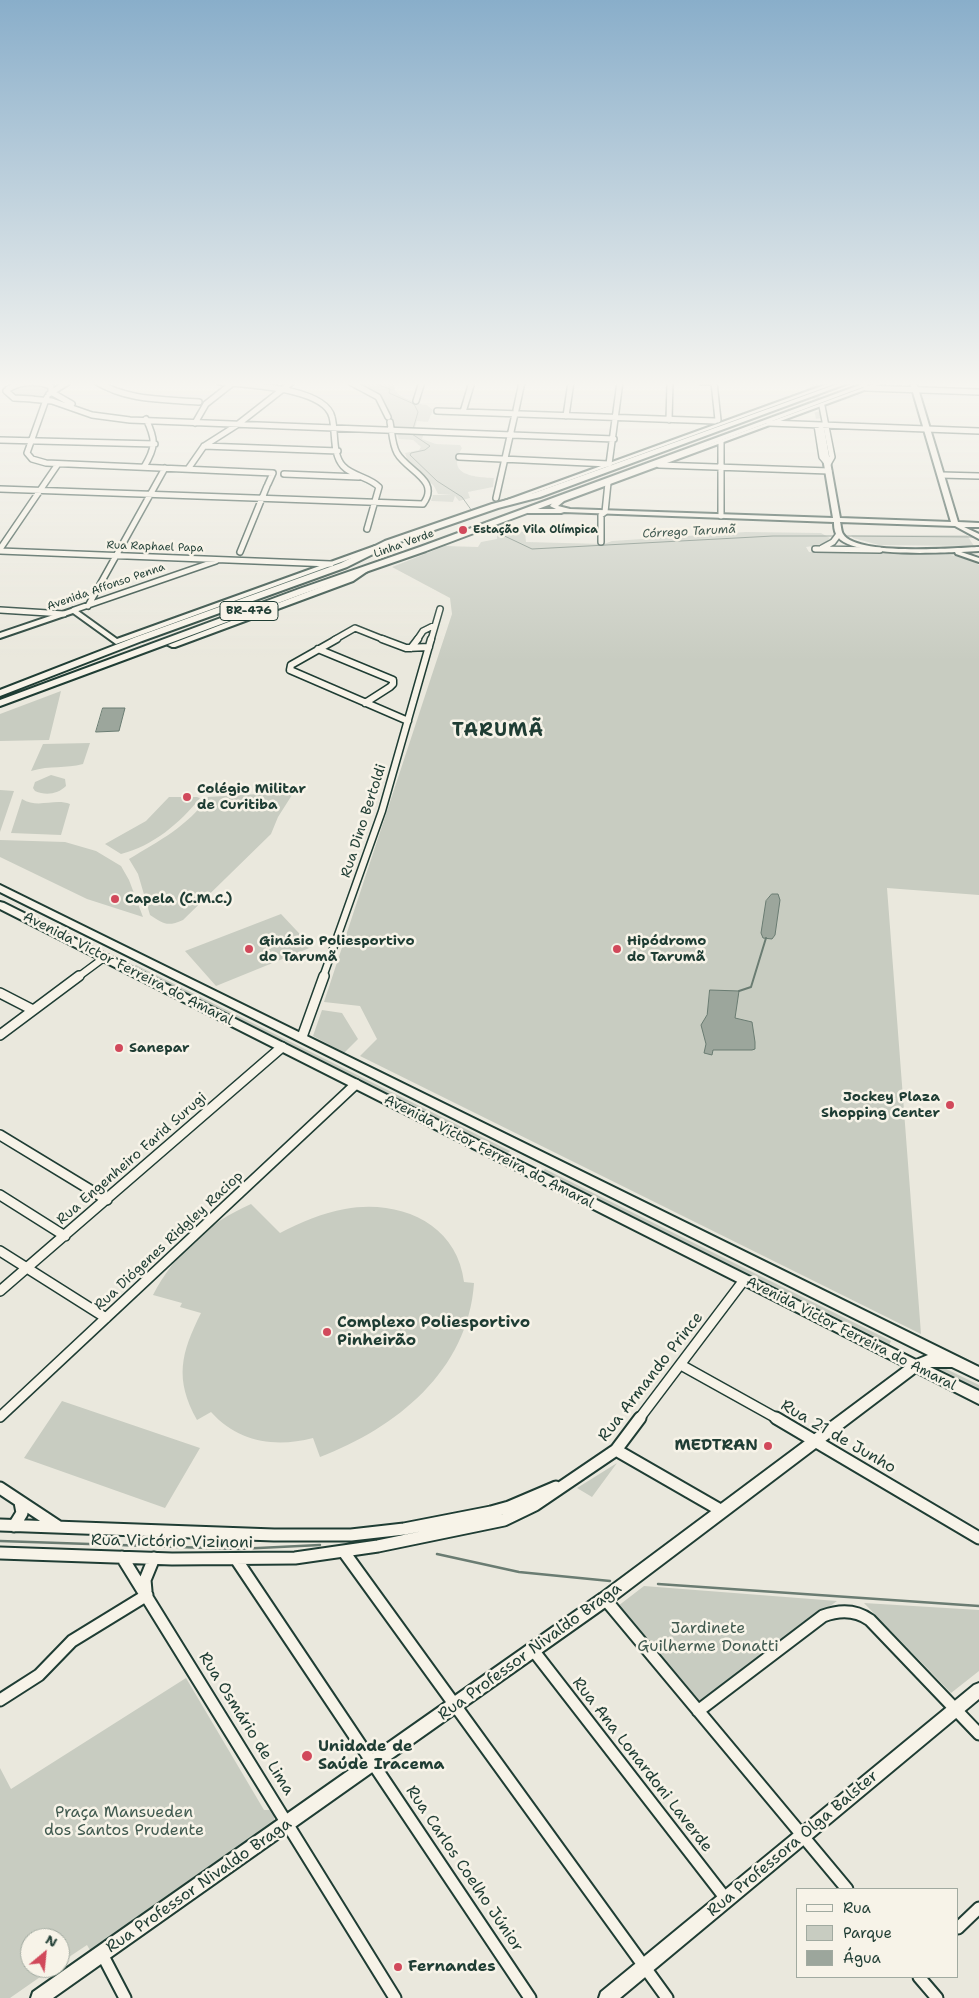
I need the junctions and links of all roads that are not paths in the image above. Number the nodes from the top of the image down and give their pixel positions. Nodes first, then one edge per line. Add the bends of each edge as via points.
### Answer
1 (50, 475) edge
2 (161, 475) edge
3 (272, 475) edge
4 (317, 475) edge
5 (361, 475) edge
6 (420, 475) edge
7 (502, 475) edge
8 (570, 475) edge
9 (591, 475) edge
10 (619, 475) edge
11 (630, 475) edge
12 (721, 475) edge
13 (829, 475) edge
14 (941, 475) edge
15 (950, 475) edge
16 (979, 476) edge
17 (364, 477) junction
18 (608, 483) junction
19 (0, 489) edge
20 (40, 490) junction
21 (150, 494) junction
22 (262, 499) junction
23 (561, 501) junction
24 (496, 502) junction
25 (375, 503) junction
26 (528, 511) junction
27 (569, 511) junction
28 (604, 512) junction
29 (513, 515) junction
30 (721, 516) junction
31 (837, 519) junction
32 (955, 524) junction
33 (979, 525) edge
34 (367, 529) dead end
35 (839, 536) junction
36 (978, 536) edge
37 (601, 542) dead end
38 (388, 543) junction
39 (979, 549) edge
40 (0, 550) edge
41 (880, 550) junction
42 (932, 550) junction
43 (240, 552) dead end
44 (116, 555) junction
45 (220, 560) junction
46 (979, 560) edge
47 (308, 564) junction
48 (331, 564) junction
49 (314, 570) junction
50 (365, 570) junction
51 (88, 606) junction
52 (440, 609) dead end
53 (0, 610) edge
54 (74, 610) junction
55 (64, 614) junction
56 (435, 625) junction
57 (0, 636) edge
58 (116, 642) junction
59 (172, 644) joint
60 (429, 647) junction
61 (411, 648) junction
62 (318, 649) junction
63 (134, 653) junction
64 (99, 656) junction
65 (0, 693) edge
66 (0, 702) edge
67 (366, 703) junction
68 (408, 721) junction
69 (0, 888) edge
70 (0, 905) edge
71 (71, 923) junction
72 (57, 933) junction
73 (93, 934) junction
74 (77, 944) junction
75 (105, 958) junction
76 (0, 993) edge
77 (33, 1010) junction
78 (0, 1035) edge
79 (302, 1037) junction
80 (282, 1047) junction
81 (356, 1084) junction
82 (0, 1136) edge
83 (520, 1145) junction
84 (546, 1158) junction
85 (506, 1160) junction
86 (532, 1173) junction
87 (0, 1195) edge
88 (107, 1200) junction
89 (65, 1236) junction
90 (0, 1251) edge
91 (27, 1268) junction
92 (744, 1280) junction
93 (0, 1291) edge
94 (106, 1318) junction
95 (958, 1363) junction
96 (680, 1365) junction
97 (916, 1366) junction
98 (979, 1374) edge
99 (979, 1398) edge
100 (0, 1417) edge
101 (816, 1441) junction
102 (616, 1450) junction
103 (571, 1480) junction
104 (0, 1488) edge
105 (20, 1502) junction
106 (722, 1511) junction
107 (0, 1525) edge
108 (14, 1526) junction
109 (59, 1527) junction
110 (330, 1535) joint
111 (979, 1538) edge
112 (344, 1552) junction
113 (0, 1553) edge
114 (122, 1557) junction
115 (154, 1558) junction
116 (236, 1559) junction
117 (147, 1595) junction
118 (605, 1599) junction
119 (533, 1650) junction
120 (979, 1690) edge
121 (0, 1700) edge
122 (455, 1705) junction
123 (955, 1709) junction
124 (698, 1711) junction
125 (979, 1734) edge
126 (373, 1764) junction
127 (288, 1824) junction
128 (802, 1836) junction
129 (846, 1888) edge
130 (726, 1899) junction
131 (979, 1908) edge
132 (959, 1927) edge
133 (102, 1954) junction
134 (645, 1967) junction
135 (921, 1978) edge
136 (39, 1998) edge
137 (125, 1998) edge
138 (395, 1998) edge
139 (530, 1998) edge
140 (607, 1998) edge
141 (667, 1998) edge
142 (937, 1998) edge

1 - 20 street
2 - 21 street
3 - 22 street
4 - 17 street
5 - 17 street
6 - 25 street via 428,486 426,501 415,505
7 - 24 street
8 - 24 main road
9 - 24 highway, Linha Verde / BR-476 via 537,495
10 - 29 highway, Linha Verde / BR-476
11 - 18 main road
12 - 30 street
13 - 31 main road
14 - 32 main road
15 - 16 street
17 - 25 street via 379,487
18 - 23 main road
18 - 28 street
19 - 20 street
20 - 21 street
20 - 40 street
21 - 22 street
21 - 44 street
22 - 25 street
22 - 43 street
23 - 26 main road
23 - 27 main road via 553,506
24 - 38 highway, Linha Verde / BR-476
25 - 34 street
26 - 27 main road
26 - 29 main road
27 - 28 main road
28 - 30 main road
28 - 37 street via 601,515
29 - 50 highway, Linha Verde / BR-476
30 - 31 main road
31 - 32 main road
31 - 35 main road
32 - 33 main road
32 - 36 main road
35 - 41 main road via 855,546
35 - 41 street via 830,545 815,549
38 - 48 main road, Linha Verde
38 - 64 highway, Linha Verde / BR-476 via 344,565
39 - 42 main road
40 - 44 street, Rua Raphael Papa
41 - 42 main road
42 - 46 main road via 959,553
44 - 45 street, Rua Raphael Papa
44 - 51 street
45 - 47 street, Rua Raphael Papa
45 - 51 street, Avenida Affonso Penna
47 - 48 street, Rua Raphael Papa
47 - 49 street via 316,567
48 - 49 main road, Linha Verde
49 - 58 main road, Linha Verde
50 - 59 main road, Linha Verde via 350,579
50 - 63 highway, Linha Verde / BR-476
51 - 54 street, Avenida Affonso Penna
52 - 56 street, Rua Dino Bertoldi
53 - 55 street
54 - 55 main road, Avenida Affonso Penna
54 - 58 main road
55 - 57 main road, Avenida Affonso Penna
56 - 60 street, Rua Dino Bertoldi
56 - 61 street via 423,631
58 - 64 highway
59 - 63 highway
60 - 61 street
60 - 68 street, Rua Dino Bertoldi
61 - 62 street via 355,628
62 - 67 street via 393,680 394,684
62 - 67 street via 291,665 290,670
63 - 66 highway, Linha Verde / BR-476
64 - 65 highway, Linha Verde / BR-476
67 - 68 street
68 - 79 street, Rua Dino Bertoldi via 382,812
69 - 71 highway, Avenida Victor Ferreira do Amaral
70 - 72 highway, Avenida Victor Ferreira do Amaral
71 - 72 highway via 68,931
71 - 73 highway, Avenida Victor Ferreira do Amaral
72 - 74 highway, Avenida Victor Ferreira do Amaral
73 - 74 highway via 81,936
73 - 79 highway, Avenida Victor Ferreira do Amaral
74 - 75 highway, Avenida Victor Ferreira do Amaral
75 - 77 street
75 - 80 highway, Avenida Victor Ferreira do Amaral
76 - 77 street
77 - 78 street
79 - 83 highway, Avenida Victor Ferreira do Amaral
80 - 81 highway, Avenida Victor Ferreira do Amaral
80 - 88 street, Rua Engenheiro Farid Surugi
81 - 85 highway, Avenida Victor Ferreira do Amaral
81 - 94 street, Rua Diógenes Ridgley Raciop
82 - 88 street
83 - 84 highway, Avenida Victor Ferreira do Amaral
83 - 85 highway via 522,1151 519,1156
84 - 86 highway via 533,1162 530,1167
84 - 95 highway, Avenida Victor Ferreira do Amaral
85 - 86 highway, Avenida Victor Ferreira do Amaral
86 - 92 highway, Avenida Victor Ferreira do Amaral
87 - 89 street
88 - 89 street, Rua Engenheiro Farid Surugi
89 - 91 street, Rua Engenheiro Farid Surugi
90 - 91 street
91 - 93 street, Rua Engenheiro Farid Surugi
91 - 94 street
92 - 96 street, Rua Armando Prince
92 - 97 highway, Avenida Victor Ferreira do Amaral
94 - 100 street, Rua Diógenes Ridgley Raciop
95 - 97 highway via 936,1360
95 - 98 highway, Avenida Victor Ferreira do Amaral
96 - 101 street, Rua 21 de Junho
96 - 102 street, Rua Armando Prince
97 - 99 highway, Avenida Victor Ferreira do Amaral
97 - 101 main road, Rua Professor Nivaldo Braga
101 - 106 main road, Rua Professor Nivaldo Braga
101 - 111 street, Rua 21 de Junho
102 - 103 street, Rua Armando Prince
102 - 106 street
103 - 110 street, Rua Armando Prince via 491,1512 404,1529
103 - 112 street, Rua Armando Prince via 535,1505 504,1520
104 - 105 street
105 - 108 street via 22,1513
105 - 109 street
106 - 118 main road, Rua Professor Nivaldo Braga
107 - 108 street, Rua Victório Vizinoni
108 - 109 street, Rua Victório Vizinoni
109 - 110 street, Rua Victório Vizinoni
112 - 116 street, Rua Victório Vizinoni via 295,1558
112 - 122 street
113 - 114 street, Rua Victório Vizinoni
114 - 115 street, Rua Victório Vizinoni
114 - 117 street, Rua Osmário de Lima
115 - 116 street, Rua Victório Vizinoni
115 - 117 street via 145,1580
116 - 126 street, Rua Carlos Coelho Júnior
117 - 121 street via 72,1641 39,1675
117 - 127 street, Rua Osmário de Lima
118 - 119 main road, Rua Professor Nivaldo Braga
118 - 124 street
119 - 122 main road, Rua Professor Nivaldo Braga
119 - 130 street, Rua Ana Lonardoni Laverde
120 - 123 main road, Rua Professora Olga Balster
122 - 126 main road, Rua Professor Nivaldo Braga
122 - 134 street
123 - 124 street via 870,1620 861,1614 844,1612 824,1616
123 - 125 street
123 - 128 main road, Rua Professora Olga Balster
124 - 128 street
126 - 127 main road, Rua Professor Nivaldo Braga
126 - 139 street, Rua Carlos Coelho Júnior
127 - 133 main road, Rua Professor Nivaldo Braga
127 - 138 street, Rua Osmário de Lima
128 - 129 street
128 - 130 main road, Rua Professora Olga Balster
130 - 134 main road, Rua Professora Olga Balster
131 - 132 street
133 - 136 main road, Rua Professor Nivaldo Braga
133 - 137 street
134 - 140 main road, Rua Professora Olga Balster
134 - 141 street
135 - 142 street

